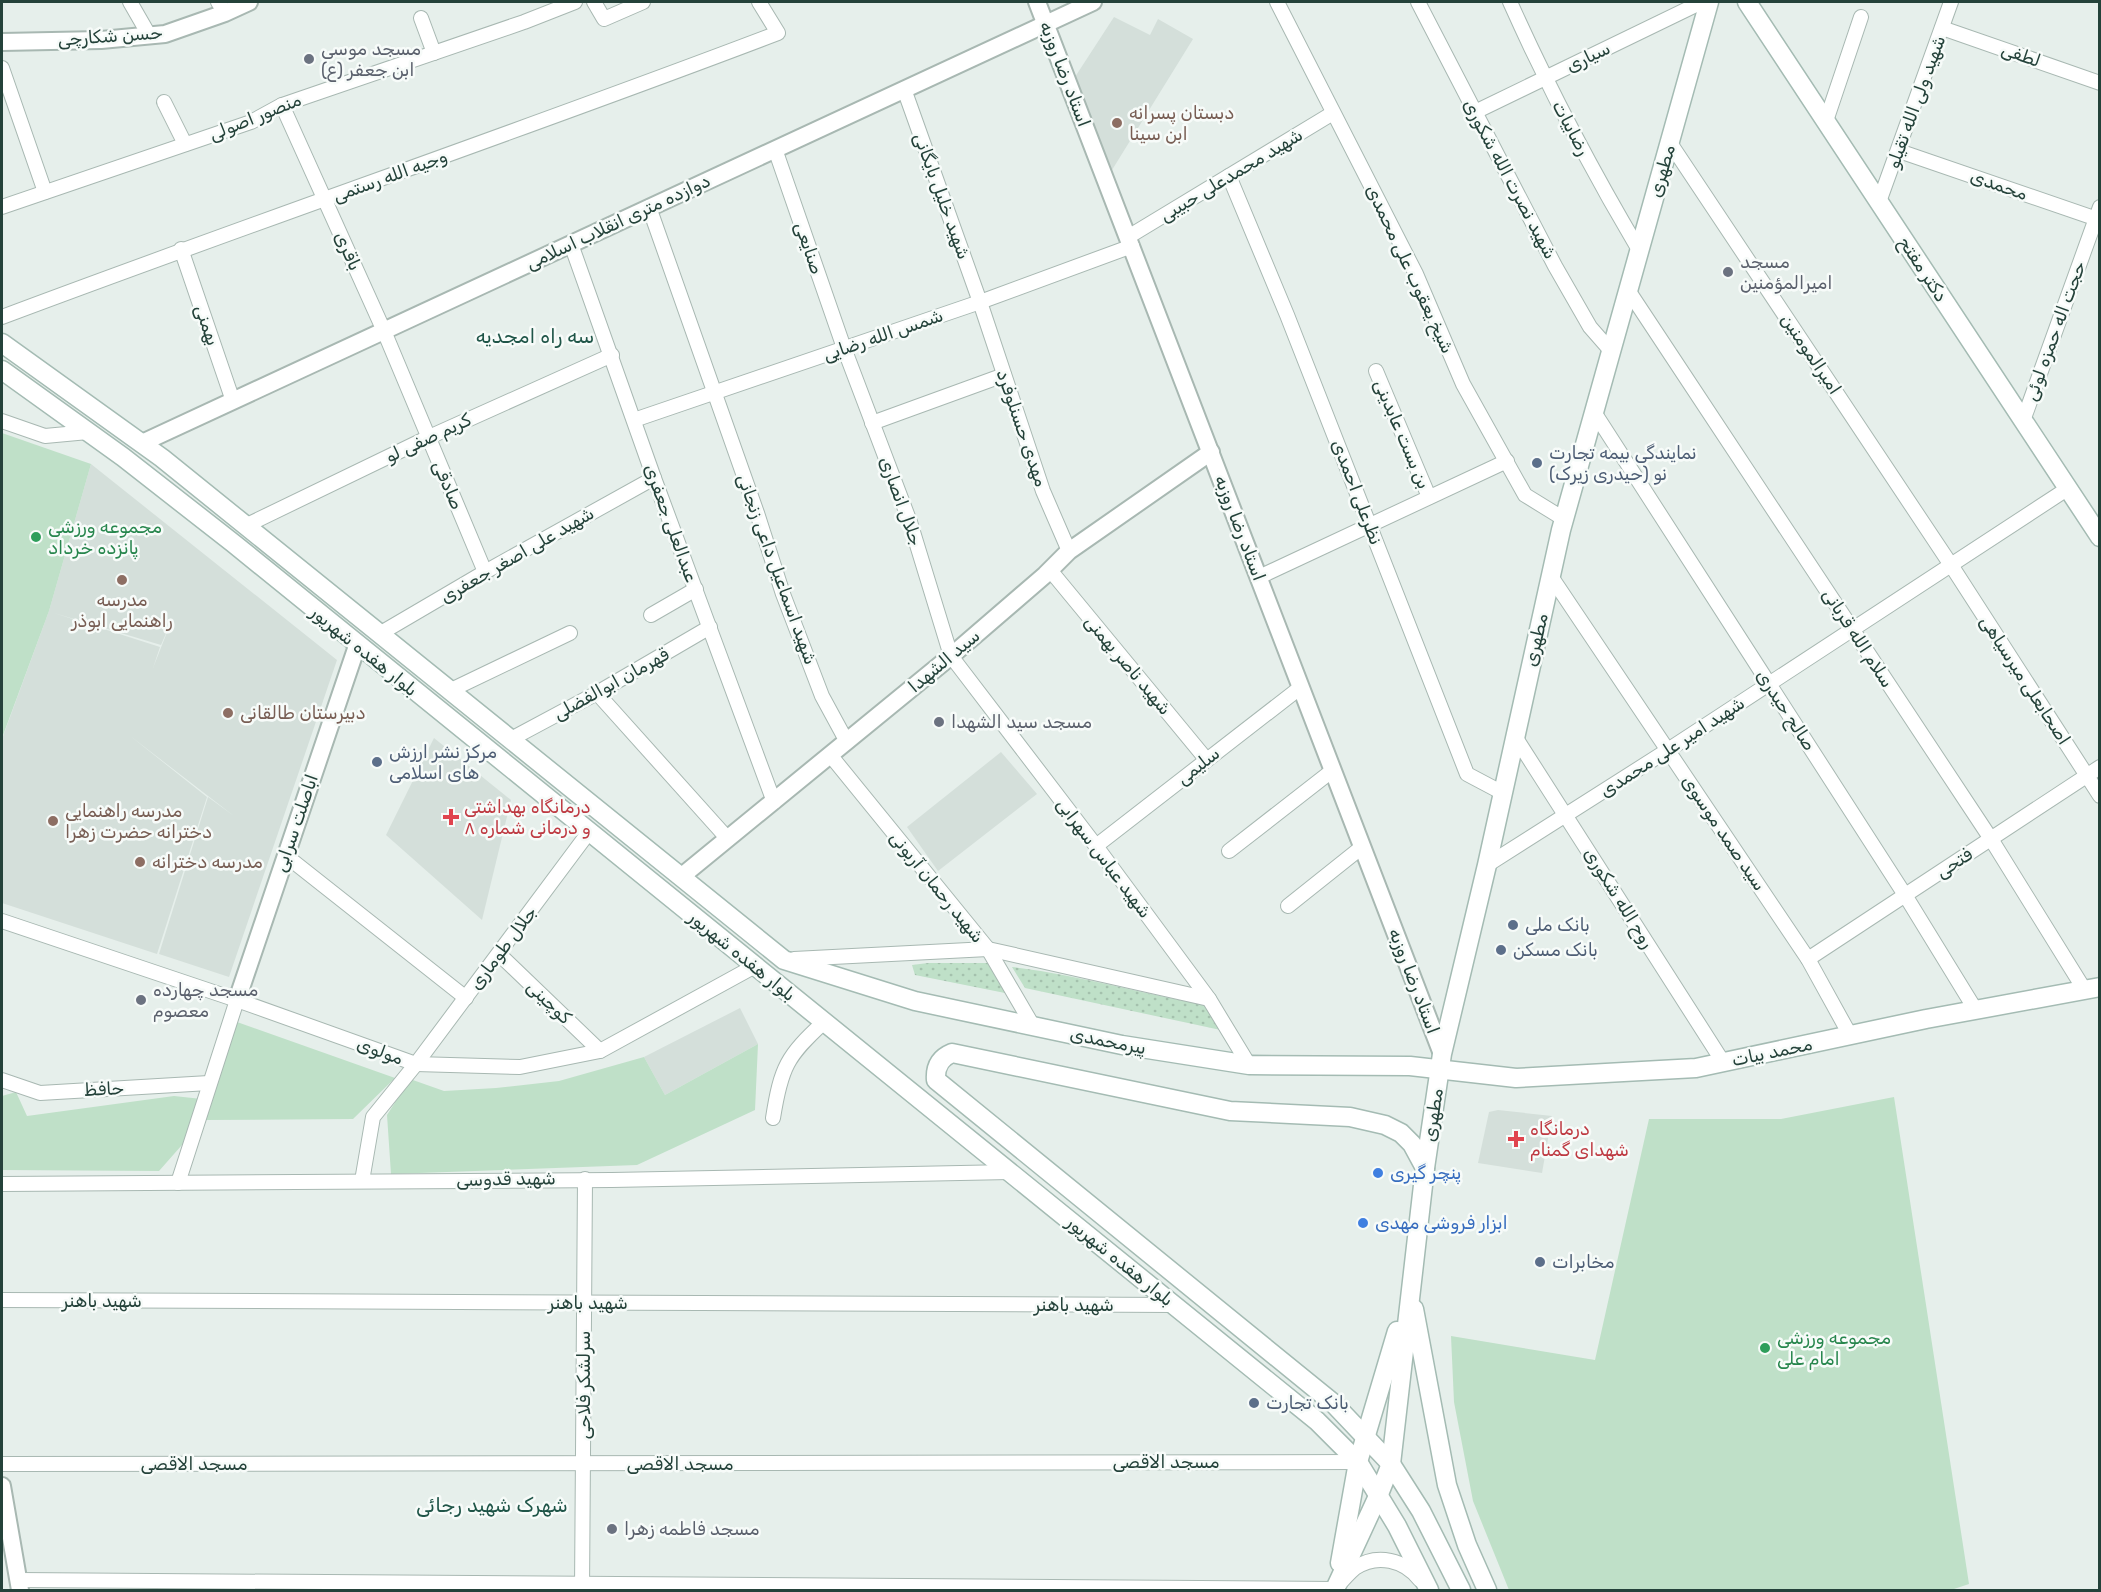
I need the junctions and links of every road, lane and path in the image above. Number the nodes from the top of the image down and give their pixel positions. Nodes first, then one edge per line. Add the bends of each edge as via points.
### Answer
1 (130, 2) edge
2 (249, 2) edge
3 (575, 2) edge
4 (594, 2) edge
5 (643, 2) edge
6 (759, 2) edge
7 (1037, 2) edge
8 (1093, 2) edge
9 (1278, 2) edge
10 (1419, 2) edge
11 (1510, 2) edge
12 (1702, 2) edge
13 (1709, 2) edge
14 (1747, 2) edge
15 (1951, 2) edge
16 (221, 7) edge
17 (1861, 17) dead end
18 (421, 18) dead end
19 (1046, 24) junction
20 (1942, 28) junction
21 (149, 35) junction
22 (2, 42) edge
23 (434, 53) junction
24 (2, 68) edge
25 (1544, 78) junction
26 (2100, 83) edge
27 (904, 89) junction
28 (164, 102) dead end
29 (282, 105) junction
30 (1475, 112) junction
31 (1333, 113) junction
32 (1826, 121) junction
33 (1670, 143) junction
34 (185, 144) junction
35 (775, 149) junction
36 (1899, 150) junction
37 (1228, 176) junction
38 (45, 192) junction
39 (325, 200) junction
40 (1879, 202) junction
41 (2, 207) edge
42 (649, 207) junction
43 (2098, 215) edge
44 (1130, 242) junction
45 (571, 244) junction
46 (181, 249) junction
47 (1639, 250) junction
48 (1628, 290) junction
49 (980, 302) junction
50 (2, 317) edge
51 (384, 331) junction
52 (2, 343) edge
53 (844, 348) junction
54 (1611, 351) junction
55 (612, 355) junction
56 (2, 370) edge
57 (1376, 371) dead end
58 (1004, 375) junction
59 (713, 393) junction
60 (233, 400) junction
61 (1594, 412) junction
62 (634, 420) junction
63 (2, 421) edge
64 (2023, 422) junction
65 (872, 423) junction
66 (88, 432) junction
67 (428, 438) junction
68 (142, 443) junction
69 (1211, 452) junction
70 (1507, 461) junction
71 (654, 478) junction
72 (2067, 489) junction
73 (1430, 497) junction
74 (1564, 519) junction
75 (247, 525) junction
76 (1370, 525) junction
77 (2100, 537) edge
78 (1069, 551) junction
79 (1951, 565) junction
80 (1050, 570) junction
81 (485, 572) junction
82 (1550, 575) junction
83 (1259, 577) junction
84 (696, 589) junction
85 (651, 615) dead end
86 (710, 627) junction
87 (1852, 629) junction
88 (381, 633) junction
89 (570, 633) dead end
90 (357, 646) junction
91 (951, 656) junction
92 (1769, 683) junction
93 (1301, 687) junction
94 (451, 690) junction
95 (597, 693) junction
96 (1514, 735) junction
97 (512, 739) junction
98 (848, 742) junction
99 (1668, 750) junction
100 (831, 756) junction
101 (1206, 759) junction
102 (2100, 767) edge
103 (1333, 770) junction
104 (2087, 776) junction
105 (1502, 792) junction
106 (2100, 796) edge
107 (774, 802) junction
108 (1567, 815) junction
109 (589, 832) junction
110 (729, 839) junction
111 (1991, 839) junction
112 (1095, 846) junction
113 (1362, 847) junction
114 (1229, 851) dead end
115 (285, 855) junction
116 (1487, 865) junction
117 (682, 876) junction
118 (1905, 895) junction
119 (1288, 906) dead end
120 (2, 921) edge
121 (988, 950) junction
122 (499, 954) junction
123 (1808, 959) junction
124 (784, 960) junction
125 (755, 966) junction
126 (2092, 988) edge
127 (466, 998) junction
128 (1209, 999) junction
129 (237, 1000) junction
130 (1975, 1009) junction
131 (824, 1022) junction
132 (1033, 1026) junction
133 (1850, 1035) junction
134 (600, 1051) junction
135 (1441, 1062) junction
136 (1723, 1062) junction
137 (416, 1064) junction
138 (1249, 1065) junction
139 (2, 1080) edge
140 (209, 1083) junction
141 (773, 1118) dead end
142 (1425, 1168) junction
143 (1010, 1172) junction
144 (585, 1179) junction
145 (362, 1181) junction
146 (178, 1183) junction
147 (2, 1184) edge
148 (1410, 1289) junction
149 (2, 1300) edge
150 (584, 1303) junction
151 (1174, 1305) junction
152 (1365, 1436) junction
153 (1358, 1462) junction
154 (2, 1464) edge
155 (583, 1464) junction
156 (1391, 1464) junction
157 (2, 1486) edge
158 (1379, 1494) junction
159 (19, 1585) edge
160 (325, 1587) edge
161 (582, 1588) edge
162 (1334, 1590) edge
163 (1428, 1590) edge
164 (1461, 1590) edge
165 (1487, 1590) edge

1 - 21 street
2 - 16 street, حسن شکارچی
3 - 23 street, منصور اصولی
4 - 5 street via 604,19
6 - 39 street, وجیه الله رستمی via 778,33
7 - 19 street, استاد رضا روزبه
8 - 19 street, دوازده متری انقلاب اسلامی
9 - 31 street, شیخ یعقوب علی محمدی
10 - 30 street, شهید نصرت الله شکوری
11 - 25 street, رضابیات
12 - 25 street, سیاری
13 - 33 main road, مطهری
14 - 32 main road, دکتر مفتح
15 - 20 street, شهید ولی الله تقیلو
16 - 21 street, حسن شکارچی via 165,34
17 - 32 street
18 - 23 street
19 - 27 street, دوازده متری انقلاب اسلامی
19 - 44 street, استاد رضا روزبه
20 - 26 street, لطفی
20 - 36 street, شهید ولی الله تقیلو
21 - 22 street, حسن شکارچی
23 - 29 street, منصور اصولی
24 - 38 street
25 - 30 street, سیاری
25 - 47 street, رضابیات
27 - 35 street, دوازده متری انقلاب اسلامی
27 - 49 street, شهید خلیل بایگانی
28 - 34 street
29 - 34 street, منصور اصولی via 251,122
29 - 39 street, باقری
30 - 54 street, شهید نصرت الله شکوری via 1590,327
31 - 37 street, شهید محمدعلی حبیبی
31 - 70 street, شیخ یعقوب علی محمدی via 1416,274 1463,384
32 - 40 main road, دکتر مفتح
33 - 47 main road, مطهری
33 - 79 street, امیرالمومنین
34 - 38 street, منصور اصولی
35 - 42 street, دوازده متری انقلاب اسلامی
35 - 53 street, صنایعی
36 - 40 street, شهید ولی الله تقیلو
36 - 43 street, محمدی
37 - 44 street, شهید محمدعلی حبیبی
37 - 76 street, نظرعلی احمدی
38 - 41 street, منصور اصولی
39 - 46 street, وجیه الله رستمی
39 - 51 street, باقری
40 - 64 main road, دکتر مفتح
42 - 45 street, دوازده متری انقلاب اسلامی
42 - 59 street, شهید اسماعیل داعی زنجانی
43 - 64 street, حجت اله حمزه لوئی
44 - 49 street, شمس الله رضایی
44 - 69 street, استاد رضا روزبه
45 - 51 street, دوازده متری انقلاب اسلامی
45 - 55 street, عبدالعلی جعفری
46 - 50 street, وجیه الله رستمی
46 - 60 street, بهمنی
47 - 48 main road, مطهری
48 - 54 main road, مطهری
48 - 87 street, سلام الله قربانی
49 - 53 street, شمس الله رضایی
49 - 58 street, مهدی حسنلوفرد
51 - 60 street, دوازده متری انقلاب اسلامی
51 - 67 street, صادقی
52 - 68 main road, بلوار هفده شهریور
53 - 59 street, شمس الله رضایی
53 - 65 street, جلال انصاری
54 - 61 main road, مطهری
55 - 62 street, عبدالعلی جعفری
55 - 67 street, کریم صفی لو
56 - 66 main road, بلوار هفده شهریور
57 - 73 street, بن بست عابدینی
58 - 65 street
58 - 78 street, مهدی حسنلوفرد via 1043,491
59 - 62 street, شمس الله رضایی
59 - 98 street, شهید اسماعیل داعی زنجانی via 822,696
60 - 68 street, دوازده متری انقلاب اسلامی
61 - 74 main road, مطهری
61 - 92 street, صالح حیدری
62 - 71 street, عبدالعلی جعفری
63 - 66 street via 45,436
64 - 72 main road, دکتر مفتح
65 - 91 street, جلال انصاری via 910,522
66 - 90 main road, بلوار هفده شهریور
67 - 75 street, کریم صفی لو
67 - 81 street, صادقی
68 - 75 main road, بلوار هفده شهریور
69 - 78 street, سید الشهدا
69 - 83 street, استاد رضا روزبه
70 - 73 street
70 - 74 street, شیخ یعقوب علی محمدی via 1525,495
71 - 81 street, شهید علی اصغر جعفری
71 - 84 street, عبدالعلی جعفری
72 - 77 main road, دکتر مفتح
72 - 79 street, شهید امیر علی محمدی
73 - 76 street
74 - 82 main road, مطهری
75 - 88 main road, بلوار هفده شهریور
76 - 83 street
76 - 105 street, نظرعلی احمدی via 1467,774
78 - 80 street, سید الشهدا
79 - 87 street, شهید امیر علی محمدی
79 - 104 street, اصحابعلی میرسیاهی
80 - 91 street, سید الشهدا
80 - 101 street, شهید ناصر بهمنی
81 - 88 street, شهید علی اصغر جعفری
82 - 96 main road, مطهری
82 - 99 street, سید صمد موسوی
83 - 93 street, استاد رضا روزبه
84 - 85 street
84 - 86 street, عبدالعلی جعفری
86 - 95 street, قهرمان ابوالفضلی
86 - 107 street, عبدالعلی جعفری
87 - 92 street, شهید امیر علی محمدی
87 - 111 street, سلام الله قربانی
88 - 94 main road, بلوار هفده شهریور
89 - 94 street
90 - 109 main road, بلوار هفده شهریور
90 - 115 street, اباصلت سرابی
91 - 98 street, سید الشهدا
91 - 112 street, شهید عباس سهرابی
92 - 99 street, شهید امیر علی محمدی
92 - 118 street, صالح حیدری
93 - 101 street, سلیمی
93 - 103 street, استاد رضا روزبه
94 - 97 main road, بلوار هفده شهریور
95 - 97 street, قهرمان ابوالفضلی
95 - 110 street
96 - 105 main road, مطهری
96 - 108 street, روح الله شکوری
97 - 117 main road, بلوار هفده شهریور
98 - 100 street, سید الشهدا
99 - 108 street, شهید امیر علی محمدی
99 - 123 street, سید صمد موسوی
100 - 107 street, سید الشهدا
100 - 121 street, شهید رحمان آربونی
101 - 112 street, سلیمی
102 - 104 street, فتحی
103 - 113 street, استاد رضا روزبه
103 - 114 street
104 - 106 street, اصحابعلی میرسیاهی
104 - 111 street, فتحی
105 - 116 main road, مطهری
107 - 110 street, سید الشهدا
108 - 116 street, شهید امیر علی محمدی
108 - 136 street, روح الله شکوری
109 - 122 street, جلال طوماری
109 - 125 main road, بلوار هفده شهریور
110 - 117 street, سید الشهدا
111 - 118 street, فتحی
111 - 126 street, سلام الله قربانی
112 - 128 street, شهید عباس سهرابی
113 - 119 street
113 - 135 street, استاد رضا روزبه
115 - 127 street
115 - 129 street, اباصلت سرابی
116 - 135 main road, مطهری
117 - 124 main road, بلوار هفده شهریور
118 - 123 street, فتحی
118 - 130 street, صالح حیدری
120 - 129 street, مولوی
121 - 124 street
121 - 128 street
121 - 132 street, شهید رحمان آربونی
122 - 127 street, جلال طوماری
122 - 134 street, کوچینی
123 - 133 street, سید صمد موسوی
124 - 132 main road, پیرمحمدی via 915,1001
125 - 131 main road, بلوار هفده شهریور
125 - 134 street, مولوی
126 - 130 main road, محمد بیات
127 - 137 street, جلال طوماری
128 - 138 street, شهید عباس سهرابی
129 - 137 street, مولوی
129 - 140 street
130 - 133 main road, محمد بیات
131 - 141 street via 785,1065
131 - 143 main road, بلوار هفده شهریور
132 - 138 main road, پیرمحمدی
133 - 136 main road, محمد بیات
134 - 137 street, مولوی via 520,1067
135 - 136 main road, محمد بیات via 1516,1078 1696,1068
135 - 138 main road, پیرمحمدی via 1410,1066
135 - 142 main road, مطهری
137 - 145 street, جلال طوماری via 373,1117
139 - 140 street, حافظ via 40,1093
140 - 146 street
142 - 148 main road, مطهری
142 - 152 main road, بلوار هفده شهریور via 1401,1132 1350,1118 1230,1111 952,1053 939,1063 936,1073 936,1080 1333,1403
143 - 144 street, شهید قدوسی
143 - 151 main road, بلوار هفده شهریور
144 - 145 street, شهید قدوسی
144 - 150 street, سرلشکر فلاحی
145 - 146 street, شهید قدوسی
146 - 147 street, شهید قدوسی
148 - 152 main road
148 - 156 main road
148 - 165 main road via 1447,1485
149 - 150 street, شهید باهنر
150 - 151 street, شهید باهنر
150 - 155 street, سرلشکر فلاحی
151 - 153 main road, بلوار هفده شهریور via 1317,1421
152 - 153 main road
152 - 156 main road, بلوار هفده شهریور
153 - 155 street, مسجد الاقصی
153 - 158 main road, بلوار هفده شهریور
153 - 162 main road
154 - 155 street, مسجد الاقصی
155 - 161 street, سرلشکر فلاحی
156 - 158 main road
156 - 164 main road, بلوار هفده شهریور via 1421,1511
157 - 159 street
158 - 162 main road
158 - 163 main road, بلوار هفده شهریور
159 - 160 street
160 - 161 street
161 - 162 street
162 - 163 street via 1355,1568 1377,1559 1404,1565

